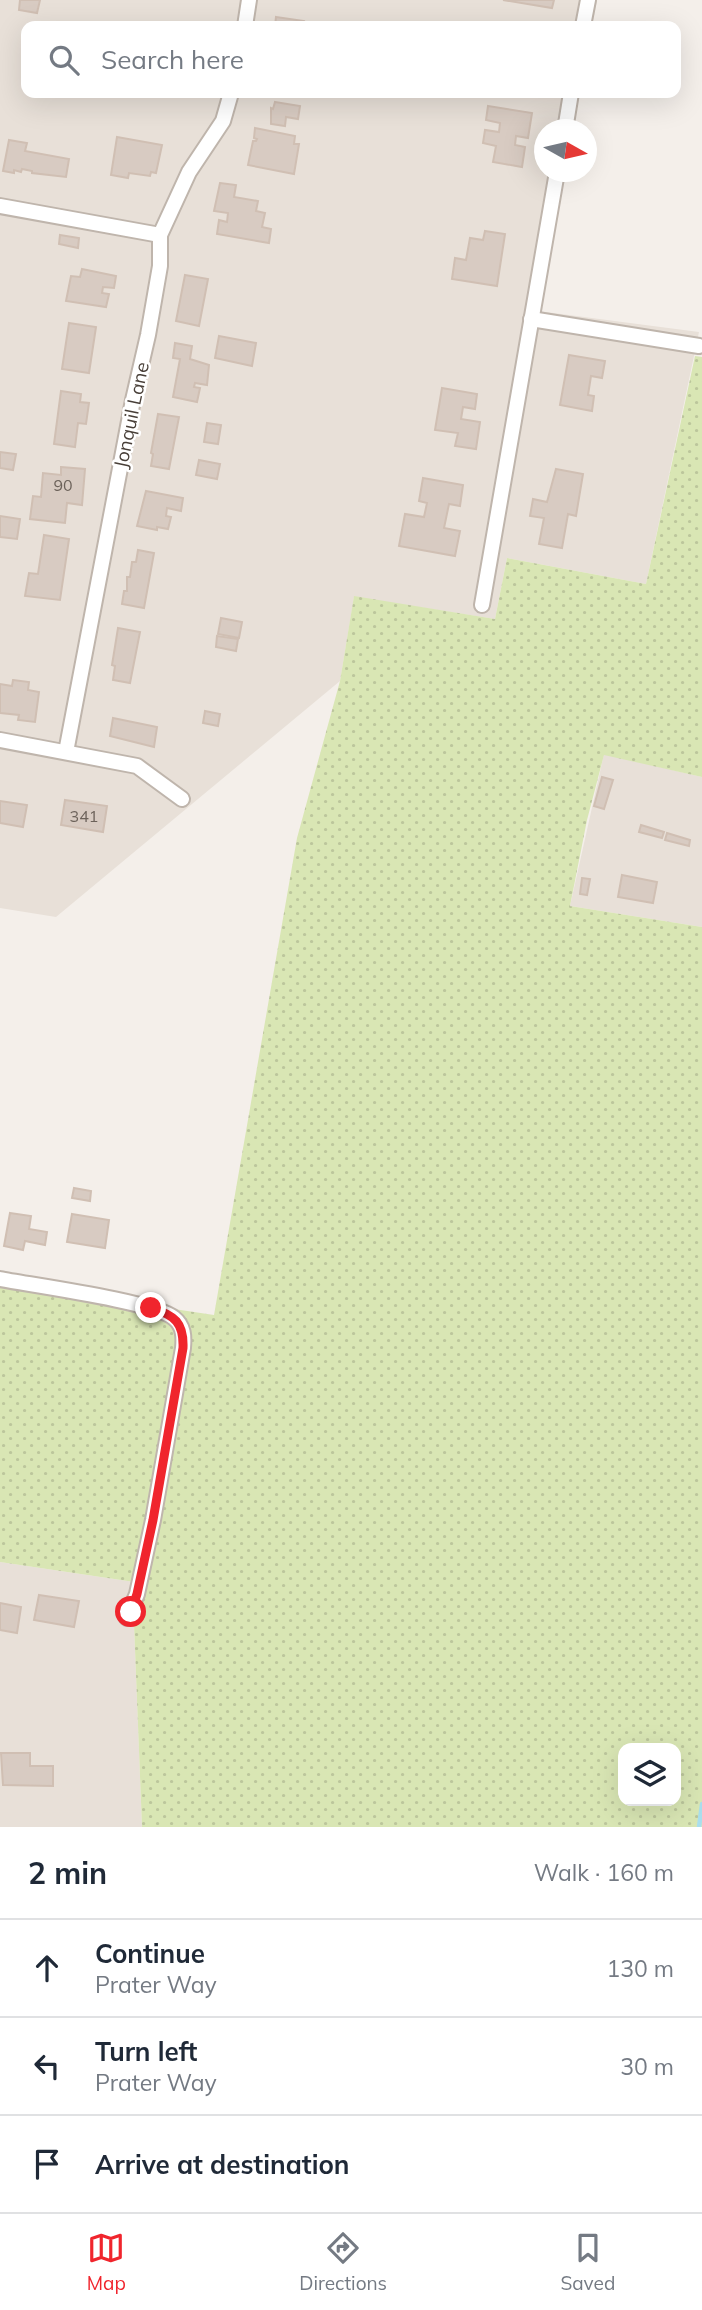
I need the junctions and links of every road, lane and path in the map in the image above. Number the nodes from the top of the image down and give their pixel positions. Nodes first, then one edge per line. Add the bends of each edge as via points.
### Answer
1 (249, 0) edge
2 (588, 0) edge
3 (245, 21) edge
4 (584, 21) edge
5 (230, 98) edge
6 (570, 98) edge
7 (567, 119) edge
8 (555, 182) edge
9 (0, 206) edge
10 (160, 235) junction
11 (531, 319) junction
12 (699, 346) dead end
13 (482, 605) dead end
14 (0, 740) edge
15 (66, 752) junction
16 (183, 799) dead end
17 (0, 1279) edge
18 (127, 1618) dead end

1 - 3 street
2 - 4 street
5 - 10 street, Jonquil Lane via 223,121 189,173
6 - 7 street
8 - 11 street
9 - 10 street
10 - 15 street, Jonquil Lane via 160,265 148,335
11 - 12 street
11 - 13 street
14 - 15 street
15 - 16 street via 137,766
17 - 18 street via 151,1308 175,1318 182,1330 181,1361 153,1520 137,1594

